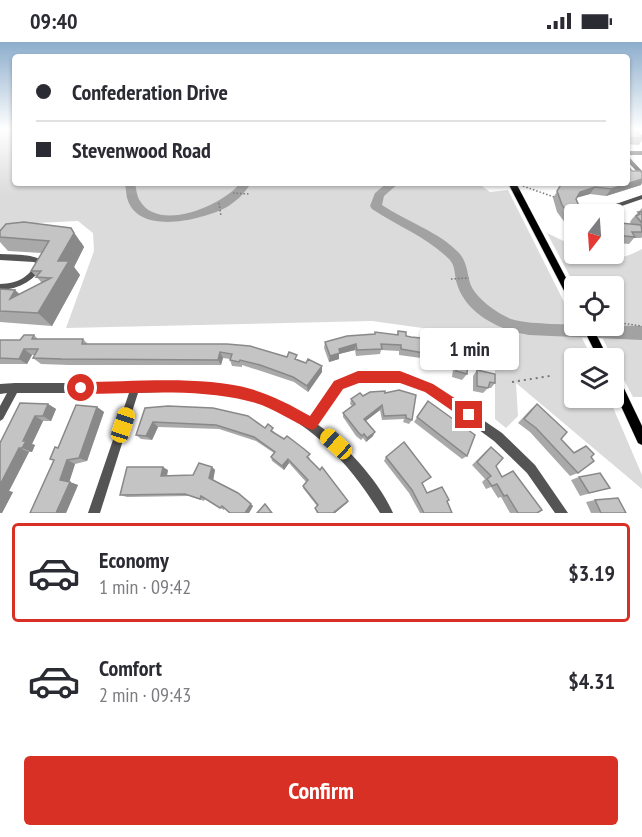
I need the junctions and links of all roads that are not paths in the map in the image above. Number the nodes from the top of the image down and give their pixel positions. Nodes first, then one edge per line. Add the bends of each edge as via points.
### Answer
1 (630, 161) edge
2 (642, 174) edge
3 (514, 186) edge
4 (642, 197) edge
5 (622, 204) edge
6 (0, 257) edge
7 (564, 282) edge
8 (0, 287) edge
9 (0, 388) edge
10 (15, 388) junction
11 (135, 388) junction
12 (624, 401) edge
13 (0, 416) edge
14 (312, 424) junction
15 (642, 439) edge
16 (94, 513) edge
17 (387, 513) edge
18 (562, 513) edge

1 - 2 street
3 - 7 main road
4 - 5 street
6 - 8 street via 42,263 25,284
9 - 10 street
10 - 11 street
10 - 13 street
11 - 14 street via 214,388 250,395
11 - 16 street
12 - 15 main road
14 - 17 street via 359,470
14 - 18 street via 339,385 358,377 407,378 429,388 498,437 531,469

